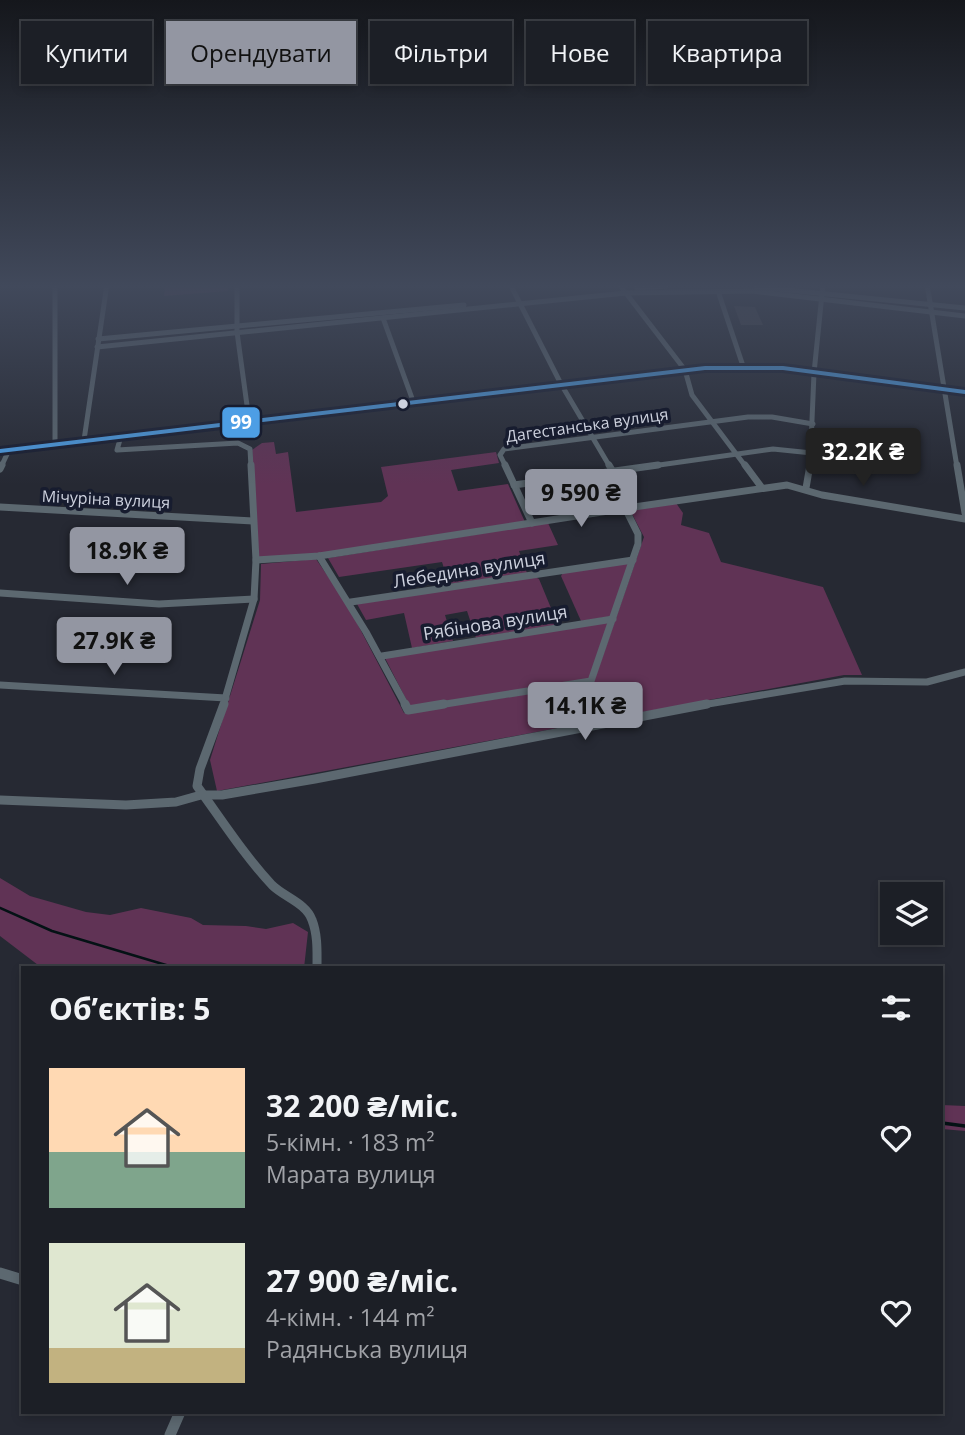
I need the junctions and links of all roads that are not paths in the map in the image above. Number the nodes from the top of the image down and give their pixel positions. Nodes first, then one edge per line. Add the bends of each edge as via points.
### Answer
1 (54, 351) edge
2 (96, 351) edge
3 (240, 351) edge
4 (395, 351) edge
5 (545, 351) edge
6 (670, 351) edge
7 (738, 351) edge
8 (817, 351) edge
9 (938, 351) edge
10 (743, 366) junction
11 (685, 370) junction
12 (814, 373) junction
13 (562, 384) junction
14 (945, 390) junction
15 (965, 392) edge
16 (413, 401) junction
17 (249, 420) junction
18 (713, 422) junction
19 (813, 424) junction
20 (121, 436) junction
21 (593, 438) junction
22 (84, 440) junction
23 (55, 444) junction
24 (9, 450) junction
25 (0, 451) edge
26 (737, 453) junction
27 (812, 453) junction
28 (0, 469) edge
29 (613, 471) junction
30 (514, 485) junction
31 (762, 488) junction
32 (806, 488) junction
33 (0, 507) edge
34 (630, 508) junction
35 (965, 516) edge
36 (253, 522) junction
37 (532, 523) junction
38 (319, 556) junction
39 (256, 560) junction
40 (633, 560) junction
41 (0, 593) edge
42 (254, 599) junction
43 (351, 603) junction
44 (613, 619) junction
45 (382, 656) junction
46 (965, 672) edge
47 (0, 685) edge
48 (226, 698) junction
49 (201, 795) junction
50 (0, 800) edge
51 (317, 966) edge
52 (0, 1273) edge
53 (21, 1279) edge
54 (179, 1414) edge
55 (170, 1435) edge

1 - 23 street
2 - 22 street
3 - 17 street
4 - 16 street
5 - 13 street
6 - 11 street
7 - 10 street
8 - 12 street
9 - 14 street
10 - 11 street
10 - 12 street
11 - 13 street
11 - 18 street via 692,395
12 - 14 street
12 - 19 street
13 - 16 street
13 - 21 street
14 - 15 street
14 - 35 street
16 - 17 street
17 - 20 street
18 - 19 street, Дагестанська вулиця via 772,417
18 - 21 street, Дагестанська вулиця
18 - 26 street
19 - 27 street
20 - 22 street
20 - 36 street via 117,450 246,445 250,449
21 - 29 street
21 - 30 street, Дагестанська вулиця via 504,449 500,455
22 - 23 street
23 - 24 street
24 - 25 street
24 - 28 street
26 - 27 street via 773,449
26 - 29 street
26 - 31 street
27 - 32 street
29 - 30 street
29 - 34 street
30 - 37 street, Дагестанська вулиця
31 - 32 street
31 - 34 street
32 - 35 street via 822,495
33 - 36 street, Мічуріна вулиця
34 - 37 street
34 - 40 street via 638,534
36 - 39 street
37 - 38 street
38 - 39 street
38 - 43 street
39 - 42 street
40 - 43 street, Лебедина вулиця
40 - 44 street
41 - 42 street via 162,604
42 - 48 street
43 - 45 street
44 - 45 street, Рябінова вулиця
44 - 45 street via 591,681 408,710
46 - 49 street via 927,682 845,681 316,779
47 - 48 street
48 - 49 street via 200,769 197,786
49 - 50 street via 176,802 126,805
49 - 51 street via 260,872 312,918
52 - 53 street
54 - 55 street

